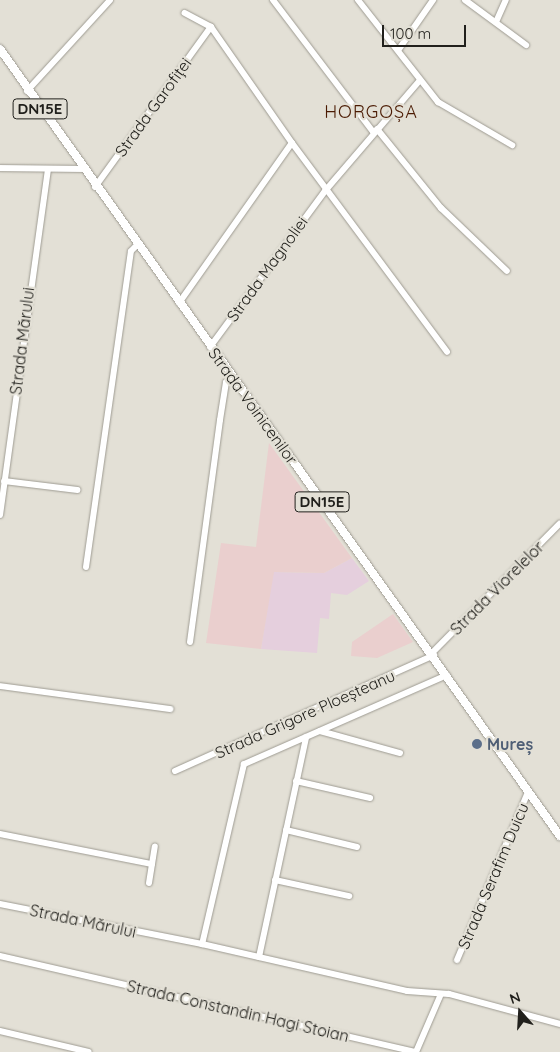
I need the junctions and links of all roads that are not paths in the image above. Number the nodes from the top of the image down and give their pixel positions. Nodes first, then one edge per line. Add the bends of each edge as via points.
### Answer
1 (110, 0) edge
2 (273, 0) edge
3 (358, 0) edge
4 (432, 0) edge
5 (465, 0) edge
6 (506, 0) edge
7 (185, 13) dead end
8 (496, 22) junction
9 (211, 27) junction
10 (526, 45) dead end
11 (400, 48) junction
12 (0, 49) edge
13 (420, 80) junction
14 (27, 91) junction
15 (376, 131) junction
16 (292, 143) junction
17 (512, 145) dead end
18 (0, 168) edge
19 (48, 169) junction
20 (82, 169) junction
21 (95, 187) junction
22 (325, 191) junction
23 (136, 246) junction
24 (507, 271) dead end
25 (179, 302) junction
26 (210, 347) junction
27 (447, 352) dead end
28 (232, 377) junction
29 (4, 481) junction
30 (77, 490) dead end
31 (0, 514) edge
32 (560, 523) edge
33 (86, 567) dead end
34 (190, 642) dead end
35 (433, 654) junction
36 (448, 675) junction
37 (0, 686) edge
38 (170, 710) dead end
39 (320, 731) junction
40 (306, 736) junction
41 (400, 753) dead end
42 (175, 771) dead end
43 (296, 781) junction
44 (528, 792) junction
45 (370, 798) dead end
46 (286, 830) junction
47 (0, 834) edge
48 (560, 836) edge
49 (156, 846) dead end
50 (357, 847) dead end
51 (152, 864) junction
52 (275, 880) junction
53 (149, 884) dead end
54 (349, 896) dead end
55 (0, 904) edge
56 (202, 944) junction
57 (0, 956) edge
58 (259, 957) junction
59 (457, 960) dead end
60 (441, 994) junction
61 (560, 1024) edge
62 (0, 1031) edge
63 (89, 1052) edge
64 (416, 1052) edge

1 - 14 street
2 - 15 street
3 - 11 street
4 - 11 street
5 - 8 street
6 - 8 street
7 - 9 street
8 - 10 street
9 - 16 street
9 - 21 street, Strada Garofiței
11 - 13 street
12 - 14 main road, Strada Voinicenilor / DN15E
13 - 15 street, Strada Magnoliei
13 - 17 street via 452,112
14 - 20 main road, Strada Voinicenilor / DN15E
15 - 22 street, Strada Magnoliei
15 - 24 street via 441,208
16 - 22 street
16 - 25 street
18 - 19 street
19 - 20 street
19 - 29 street, Strada Mărului
20 - 21 main road, Strada Voinicenilor / DN15E
21 - 23 main road, Strada Voinicenilor / DN15E
22 - 26 street, Strada Magnoliei
22 - 27 street
23 - 25 main road, Strada Voinicenilor / DN15E
23 - 33 street via 131,251
25 - 26 main road, Strada Voinicenilor / DN15E
26 - 28 main road, Strada Voinicenilor / DN15E
28 - 34 street via 226,382
28 - 35 main road, Strada Voinicenilor / DN15E
29 - 30 street
29 - 31 street, Strada Mărului
32 - 35 street, Strada Viorelelor
35 - 36 main road, Strada Voinicenilor / DN15E
35 - 42 street, Strada Grigore Ploeșteanu
36 - 39 street
36 - 44 main road, Strada Voinicenilor / DN15E
37 - 38 street
39 - 40 street
39 - 41 street
40 - 43 street
40 - 56 street via 248,762 239,773
43 - 45 street
43 - 46 street
44 - 48 main road, Strada Voinicenilor / DN15E
44 - 59 street, Strada Serafim Duicu
46 - 50 street
46 - 52 street
47 - 51 street
49 - 51 street
51 - 53 street
52 - 54 street
52 - 58 street
55 - 56 street, Strada Mărului
56 - 58 street
57 - 64 street, Strada Constandin Hagi Stoian
58 - 60 street via 407,992
60 - 61 street
60 - 64 street, Strada Constandin Hagi Stoian
62 - 63 street

